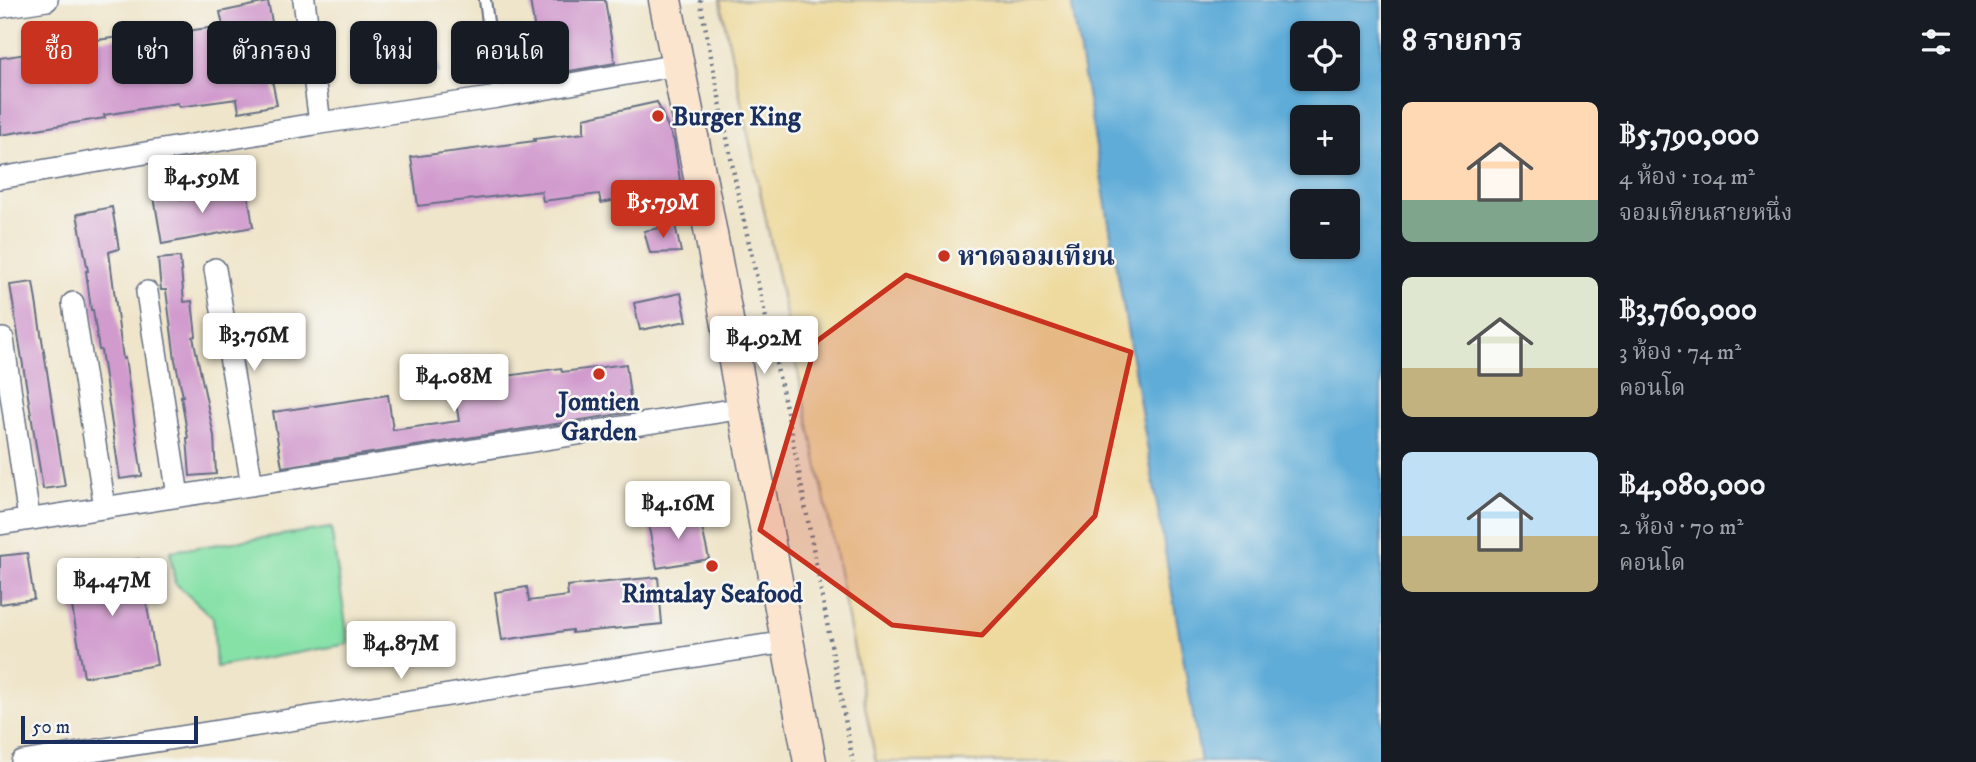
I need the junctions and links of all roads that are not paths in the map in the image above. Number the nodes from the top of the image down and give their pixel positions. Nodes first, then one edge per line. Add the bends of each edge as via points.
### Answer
1 (47, 0) edge
2 (304, 0) edge
3 (485, 0) edge
4 (664, 0) edge
5 (0, 7) edge
6 (677, 65) junction
7 (498, 97) junction
8 (320, 123) junction
9 (0, 178) edge
10 (704, 197) junction
11 (663, 208) dead end
12 (215, 269) dead end
13 (147, 292) dead end
14 (73, 303) dead end
15 (3, 339) dead end
16 (744, 408) junction
17 (252, 485) junction
18 (178, 496) junction
19 (105, 508) junction
20 (29, 519) junction
21 (0, 524) edge
22 (786, 642) junction
23 (22, 762) edge
24 (810, 762) edge

1 - 5 street
2 - 8 street
3 - 7 lane
4 - 6 street
6 - 7 street
6 - 10 street
7 - 8 street
8 - 9 street
10 - 11 lane
10 - 16 street
12 - 17 street
13 - 18 street
14 - 19 street
15 - 20 street
16 - 17 street
16 - 22 street
17 - 18 street
18 - 19 street
19 - 20 street
20 - 21 street
22 - 23 street
22 - 24 street

